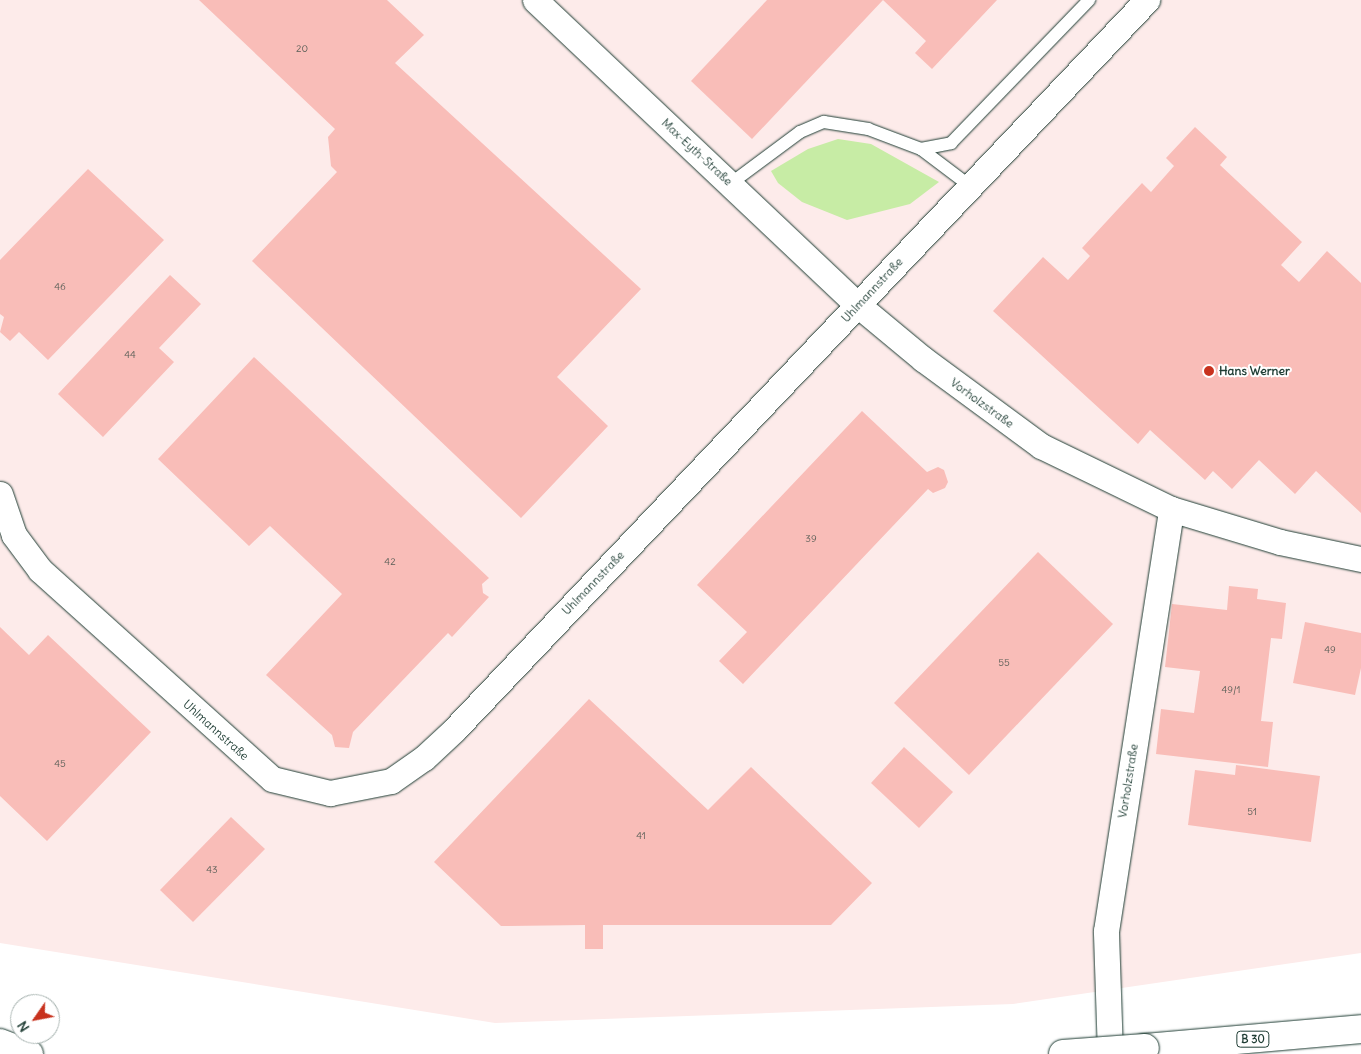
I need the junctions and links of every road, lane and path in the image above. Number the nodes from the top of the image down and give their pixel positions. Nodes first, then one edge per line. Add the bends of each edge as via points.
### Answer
1 (535, 0) edge
2 (1089, 0) edge
3 (1147, 0) edge
4 (921, 149) junction
5 (730, 184) junction
6 (970, 186) junction
7 (858, 305) junction
8 (0, 494) edge
9 (1172, 509) junction
10 (1361, 559) edge
11 (1361, 1029) edge
12 (0, 1043) edge
13 (0, 1054) edge
14 (7, 1054) edge
15 (29, 1054) edge
16 (1063, 1054) edge
17 (1110, 1054) edge

1 - 5 street, Max-Eyth-Straße
2 - 4 lane via 965,132 951,143
3 - 6 street, Uhlmannstraße
4 - 5 lane via 868,129 824,122 800,132
4 - 6 lane
5 - 7 street, Max-Eyth-Straße
6 - 7 street, Uhlmannstraße
7 - 8 street, Uhlmannstraße via 454,730 424,758 391,781 357,790 330,793 301,789 272,778 241,754 40,570 14,535
7 - 9 street, Vorholzstraße via 923,359 1040,446
9 - 10 street, Vorholzstraße via 1280,542
9 - 17 street, Vorholzstraße via 1106,931
11 - 16 highway, B 30, bridge
12 - 15 highway
13 - 14 highway

